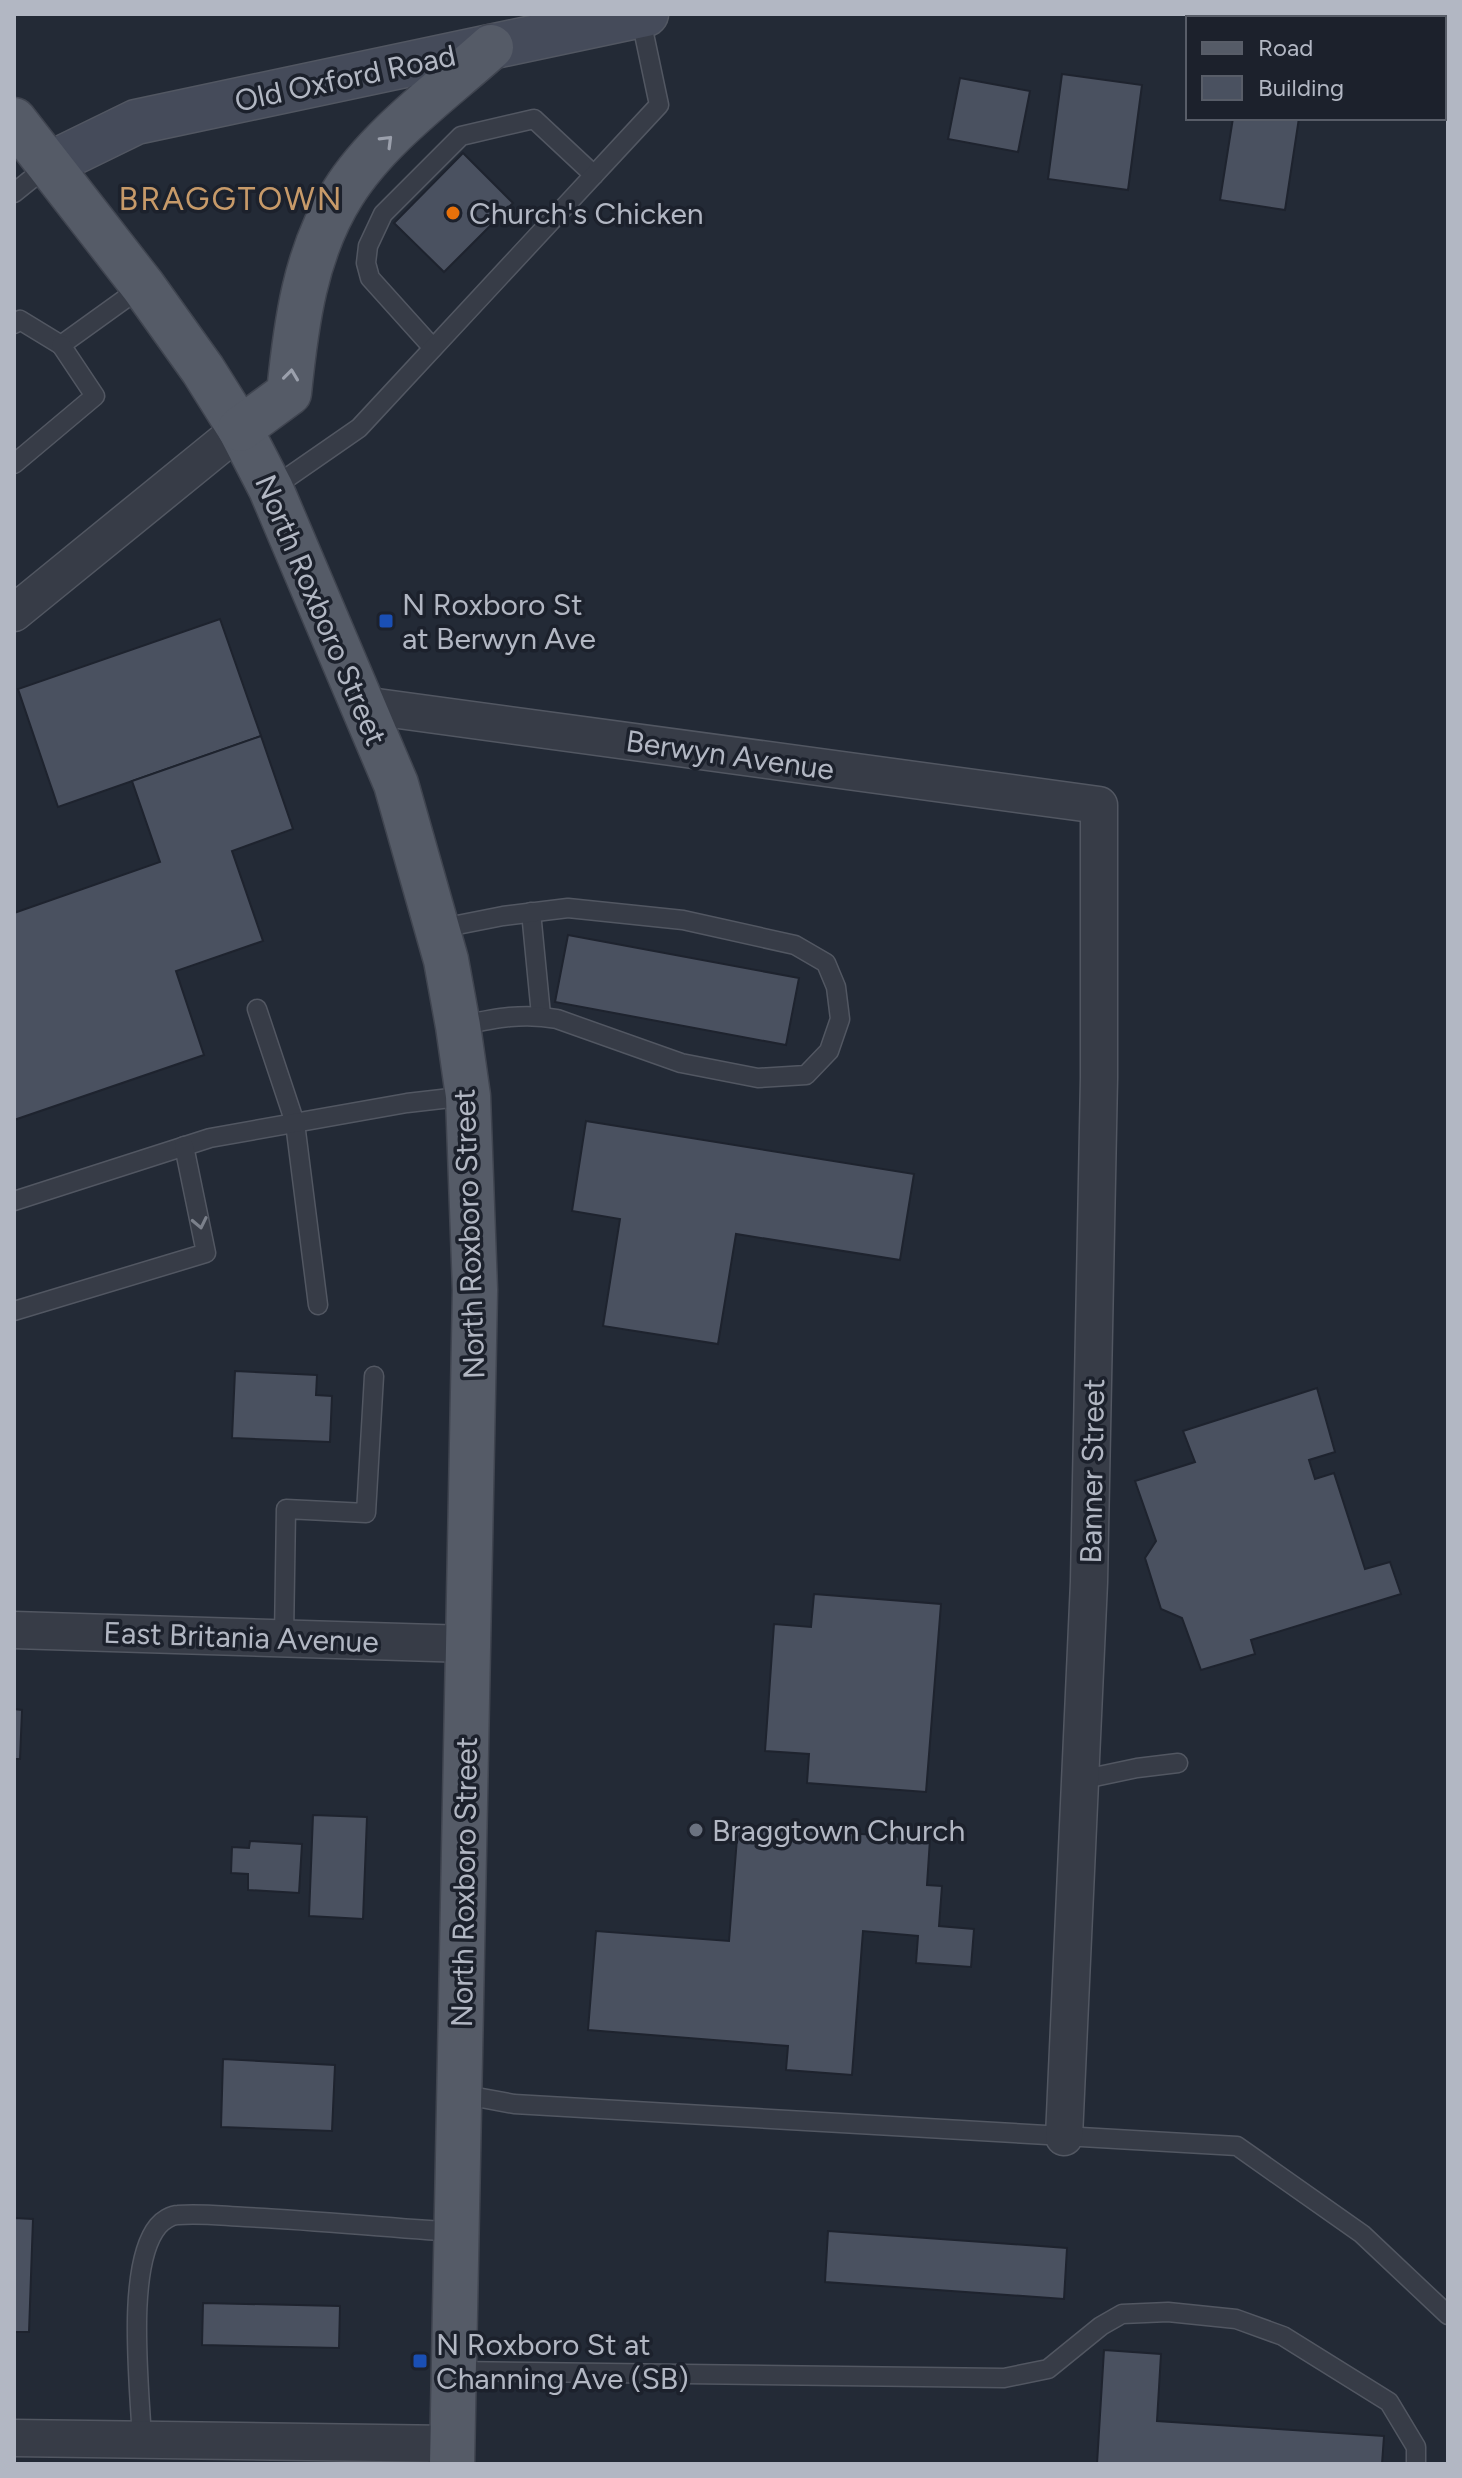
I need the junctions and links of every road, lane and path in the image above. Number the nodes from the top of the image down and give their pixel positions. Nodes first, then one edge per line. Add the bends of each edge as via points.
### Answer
1 (643, 15) edge
2 (491, 47) junction
3 (14, 120) edge
4 (50, 164) junction
5 (594, 175) junction
6 (14, 193) edge
7 (143, 286) junction
8 (14, 324) edge
9 (61, 345) junction
10 (433, 348) junction
11 (240, 429) junction
12 (14, 464) edge
13 (271, 489) junction
14 (15, 609) edge
15 (362, 705) junction
16 (1099, 805) joint
17 (531, 912) junction
18 (437, 929) junction
19 (257, 1009) dead end
20 (541, 1015) junction
21 (458, 1026) junction
22 (468, 1096) junction
23 (295, 1123) junction
24 (184, 1146) junction
25 (14, 1201) edge
26 (318, 1305) dead end
27 (14, 1311) edge
28 (374, 1376) dead end
29 (14, 1630) edge
30 (284, 1638) junction
31 (468, 1644) junction
32 (1178, 1763) dead end
33 (1080, 1780) junction
34 (460, 2094) junction
35 (1064, 2137) junction
36 (457, 2232) junction
37 (1448, 2315) edge
38 (455, 2371) junction
39 (14, 2438) edge
40 (142, 2441) junction
41 (452, 2454) edge
42 (1416, 2464) edge

1 - 2 street, Old Oxford Road
1 - 5 lane via 659,105
2 - 4 street, Old Oxford Road via 136,122
11 -> 2 main road via 289,393 305,284 343,193 380,148
3 - 4 main road, North Roxboro Street
4 - 6 lane
4 - 7 main road, North Roxboro Street
5 - 10 lane
5 - 10 lane via 534,119 461,136 383,214 368,246 370,278
7 - 9 lane
7 - 11 main road, North Roxboro Street
8 - 9 lane via 20,320
9 - 12 lane via 95,396
10 - 13 lane via 359,428
11 - 13 main road, North Roxboro Street
11 - 14 street
13 - 15 main road, North Roxboro Street
15 - 16 street, Berwyn Avenue
15 - 18 main road, North Roxboro Street via 396,784
16 - 33 street, Banner Street via 1099,1078
17 - 18 lane
17 - 20 lane
17 - 20 lane via 568,908 683,920 795,945 826,963 840,1019 829,1051 806,1075 758,1078 681,1063
18 - 21 main road, North Roxboro Street
19 - 23 lane
20 - 21 lane
21 - 22 main road, North Roxboro Street
22 - 23 lane
22 - 31 main road, North Roxboro Street via 475,1290
23 - 24 lane
23 - 26 lane
24 - 25 lane
24 -> 27 lane via 206,1253
28 - 30 lane via 366,1513 286,1509
29 - 30 street, East Britania Avenue
30 - 31 street, East Britania Avenue
31 - 34 main road, North Roxboro Street
32 - 33 lane
33 - 35 street, Banner Street
34 - 35 lane via 514,2104
34 - 36 main road, North Roxboro Street
35 - 37 lane via 1237,2146 1362,2234
36 - 38 main road, North Roxboro Street
36 - 40 lane via 174,2215 159,2224 147,2243 139,2277
38 - 41 main road, North Roxboro Street
38 - 42 lane via 1004,2378 1048,2369 1122,2314 1168,2312 1236,2319 1283,2336 1389,2402 1416,2447
39 - 40 street
40 - 41 street

